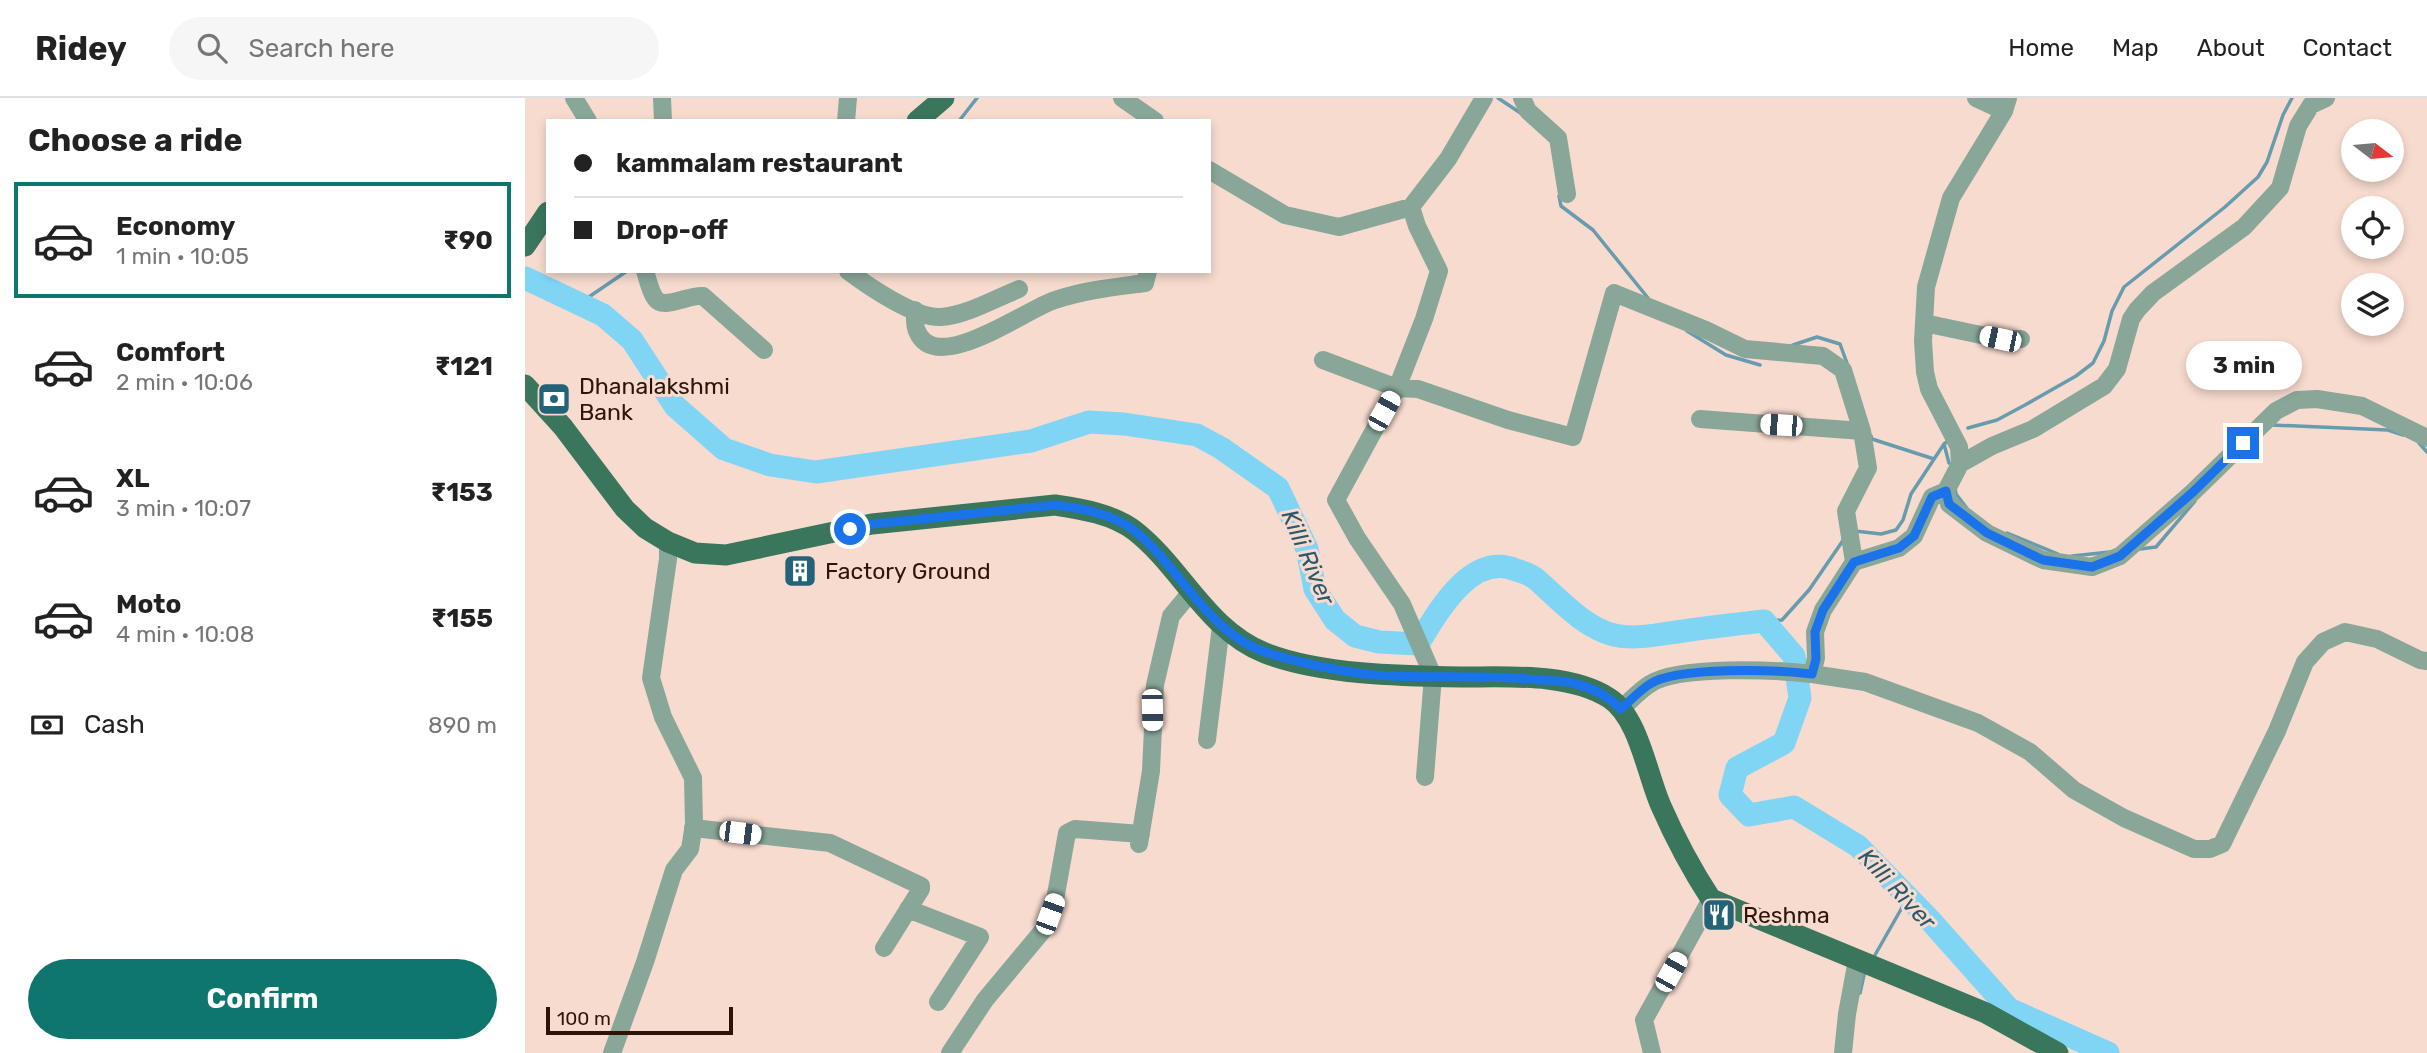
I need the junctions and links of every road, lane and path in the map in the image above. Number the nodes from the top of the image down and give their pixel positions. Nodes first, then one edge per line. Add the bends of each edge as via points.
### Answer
1 (573, 98) edge
2 (662, 98) edge
3 (848, 98) edge
4 (944, 98) edge
5 (1122, 98) edge
6 (1484, 98) edge
7 (1522, 98) edge
8 (1976, 98) edge
9 (2326, 98) edge
10 (2006, 104) edge
11 (587, 119) edge
12 (663, 119) edge
13 (846, 119) edge
14 (919, 119) edge
15 (1152, 119) edge
16 (1211, 174) edge
17 (1567, 194) dead end
18 (1411, 207) junction
19 (546, 215) edge
20 (525, 246) edge
21 (646, 273) edge
22 (851, 273) edge
23 (1148, 273) edge
24 (1019, 289) dead end
25 (915, 310) junction
26 (1924, 323) junction
27 (2021, 339) dead end
28 (764, 350) dead end
29 (1323, 360) dead end
30 (525, 385) edge
31 (1397, 388) junction
32 (1700, 419) dead end
33 (1862, 431) junction
34 (2427, 438) edge
35 (1960, 464) junction
36 (1946, 491) junction
37 (668, 542) junction
38 (1854, 562) junction
39 (1191, 592) junction
40 (1221, 626) junction
41 (2427, 660) edge
42 (1812, 674) junction
43 (1433, 676) junction
44 (1621, 709) junction
45 (1206, 740) dead end
46 (1425, 778) dead end
47 (693, 828) junction
48 (1711, 899) junction
49 (908, 909) junction
50 (884, 948) dead end
51 (1857, 960) junction
52 (938, 1002) dead end
53 (612, 1053) edge
54 (950, 1053) edge
55 (1652, 1053) edge
56 (1843, 1053) edge
57 (2059, 1053) edge

1 - 11 street
2 - 12 street
3 - 13 street
4 - 14 main road
5 - 15 street
6 - 18 street via 1448,159
7 - 17 street via 1528,111 1558,138
8 - 10 street
9 - 35 street via 2311,105 2298,126 2280,188 2244,227 2153,293 2131,319 2117,369 2103,386 2033,429
10 - 26 street via 1951,198 1926,287
16 - 18 street via 1285,215 1339,227
18 - 31 street via 1439,271
19 - 20 main road
21 - 28 street via 659,303 703,296
22 - 25 street
23 - 25 street via 1145,283 1053,300 950,348 923,341 916,330
24 - 25 street via 957,314 938,317
26 - 27 street
26 - 35 street via 1929,389 1959,447
29 - 31 street
30 - 37 main road via 625,509
31 - 33 street via 1418,389 1573,437 1614,293 1745,349 1823,356 1843,370
31 - 43 street via 1336,500 1402,604
32 - 33 street
33 - 38 street via 1868,468 1846,511
34 - 36 street via 2362,406 2317,398 2297,400 2276,411 2120,556 2092,567 2043,560 1987,533 1949,504
35 - 36 street
36 - 38 street via 1932,497 1914,536 1899,548
37 - 39 main road via 695,553 726,555 873,524 1055,505 1083,509 1133,529
37 - 47 street via 651,678 663,717 693,778
38 - 42 street via 1823,610 1815,632
39 - 40 main road
39 - 54 street via 1171,615 1155,685 1151,771 1140,839 1075,830 1067,833 1045,928 985,1000
40 - 43 main road via 1266,653 1305,664 1387,676
40 - 45 street
41 - 42 street via 2377,639 2345,632 2323,642 2305,662 2222,844 2210,849 2194,849 2124,818 2074,790 2030,752 1978,723 1865,682
42 - 44 street via 1756,670 1675,674 1651,683
43 - 44 main road via 1575,683 1610,698
43 - 46 street
44 - 48 main road via 1629,719 1661,805
47 - 49 street via 845,849 921,886
47 - 53 street via 690,849 674,870
48 - 51 main road
48 - 55 street via 1644,1020
49 - 50 street
49 - 52 street via 980,937
51 - 56 street
51 - 57 main road via 1986,1013

